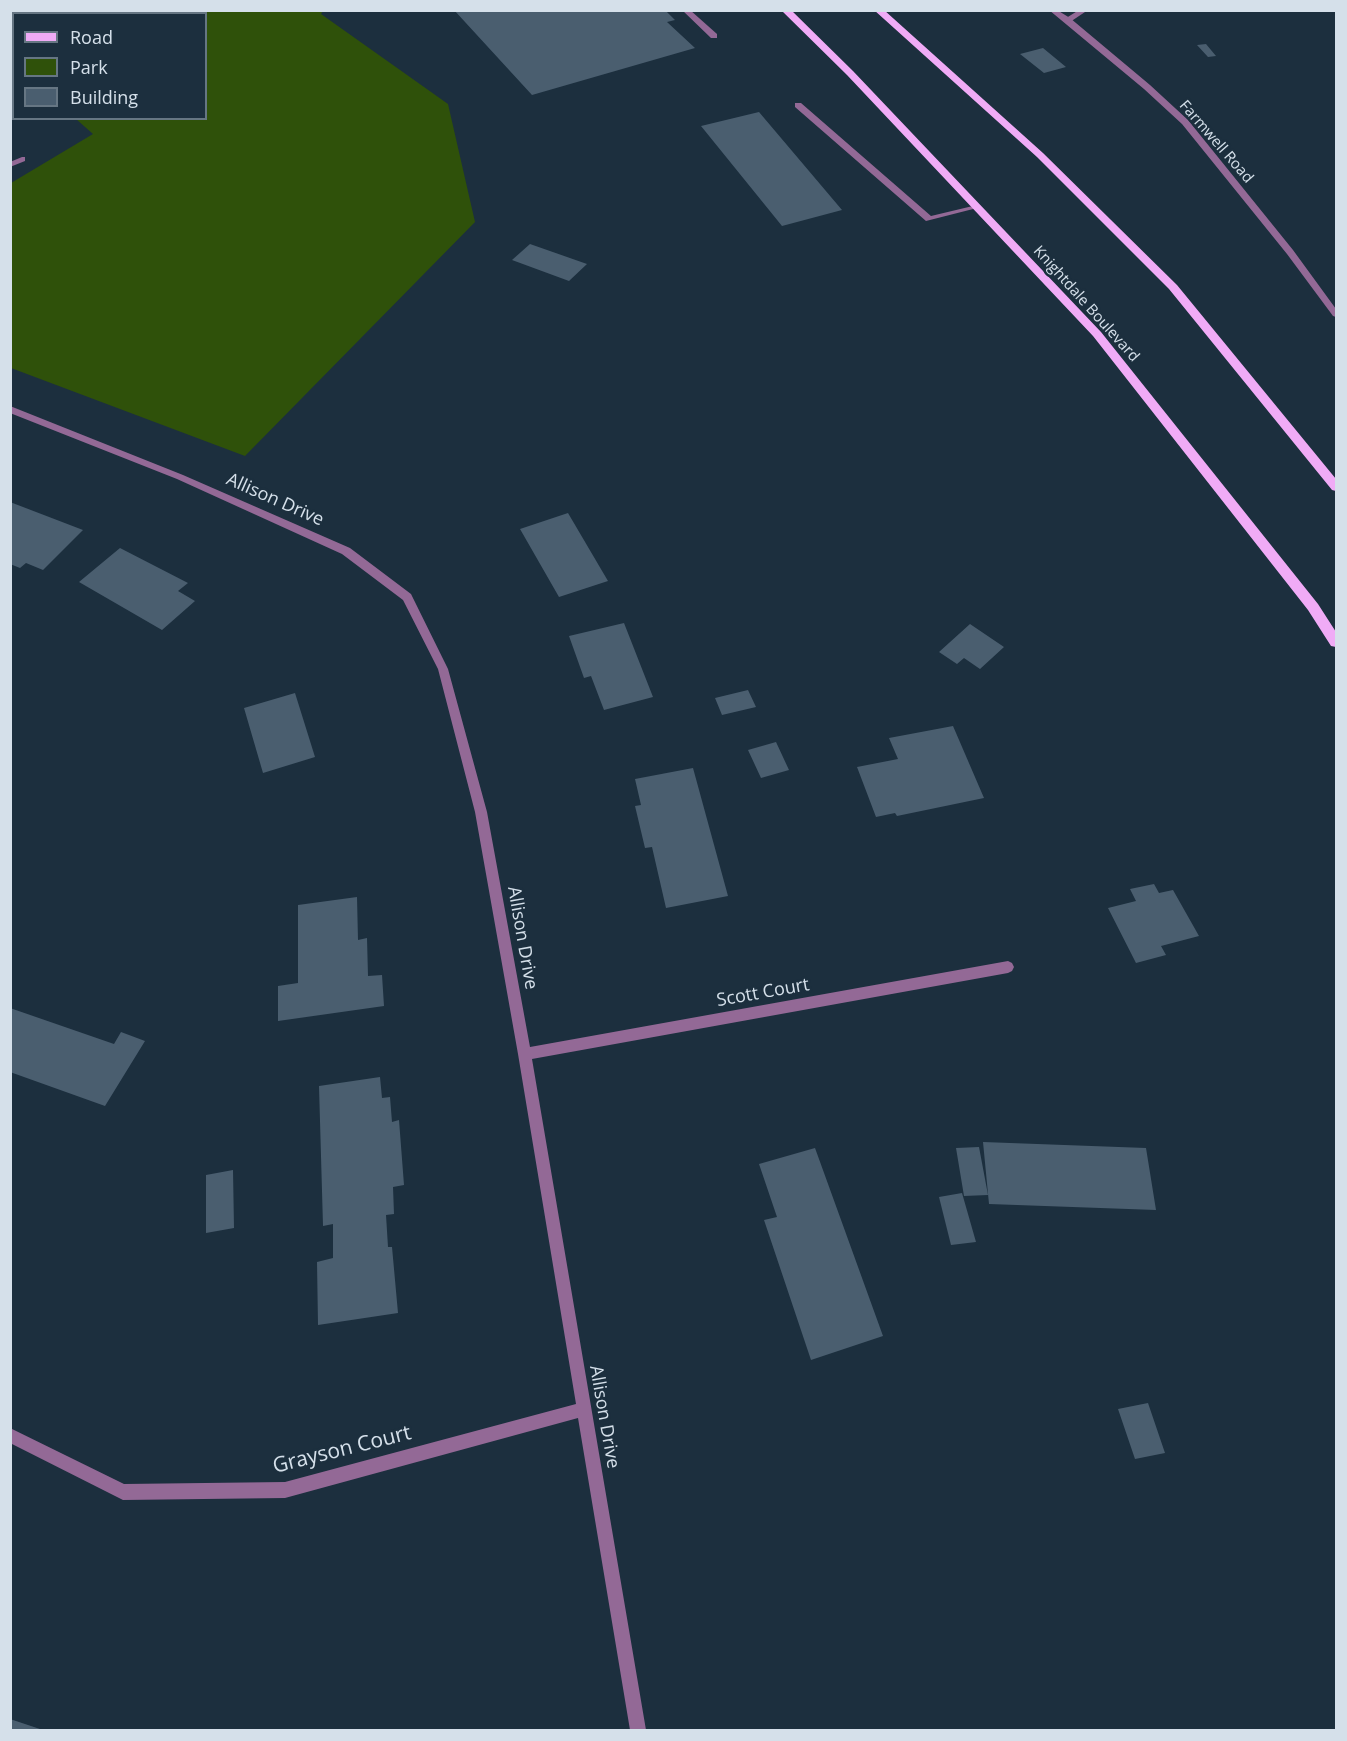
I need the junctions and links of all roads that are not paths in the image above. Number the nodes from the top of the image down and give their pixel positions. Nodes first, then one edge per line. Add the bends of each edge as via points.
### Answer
1 (685, 10) edge
2 (785, 10) edge
3 (878, 10) edge
4 (1052, 10) edge
5 (1085, 10) edge
6 (1067, 20) junction
7 (714, 36) dead end
8 (798, 105) dead end
9 (22, 159) dead end
10 (10, 165) edge
11 (977, 207) junction
12 (1336, 314) edge
13 (10, 409) edge
14 (1336, 487) edge
15 (1336, 642) edge
16 (1008, 967) dead end
17 (525, 1054) junction
18 (584, 1409) junction
19 (10, 1435) edge
20 (638, 1731) edge

1 - 7 street
2 - 11 main road, Knightdale Boulevard
3 - 14 main road via 1040,155 1173,287
4 - 6 street, Farmwell Road
5 - 6 street
6 - 12 street, Farmwell Road via 1185,122
8 - 11 street via 929,219
9 - 10 street
11 - 15 main road, Knightdale Boulevard via 1097,334 1313,607
13 - 17 street, Allison Drive via 180,477 345,551 407,597 443,669 481,812
16 - 17 street, Scott Court
17 - 18 street, Allison Drive
18 - 19 street, Grayson Court via 285,1490 123,1492
18 - 20 street, Allison Drive

